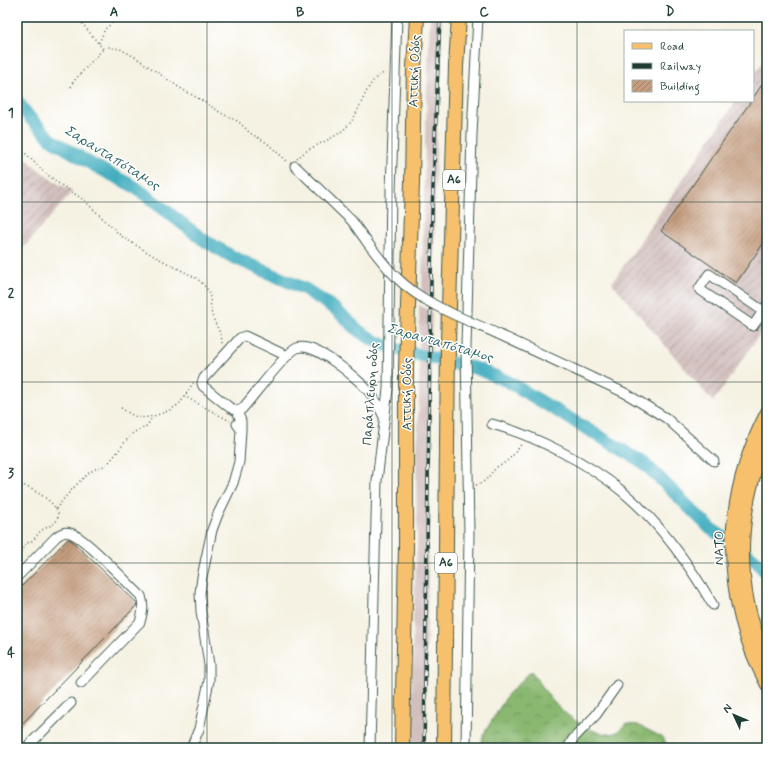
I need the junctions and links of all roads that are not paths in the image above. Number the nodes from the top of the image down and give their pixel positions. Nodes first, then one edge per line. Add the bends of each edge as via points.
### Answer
1 (397, 17) edge
2 (417, 17) edge
3 (459, 17) edge
4 (478, 17) edge
5 (295, 166) road end
6 (765, 308) edge
7 (287, 356) junction
8 (237, 411) junction
9 (767, 412) edge
10 (384, 417) junction
11 (492, 424) dead end
12 (767, 438) edge
13 (714, 461) dead end
14 (740, 508) junction
15 (17, 577) edge
16 (740, 591) junction
17 (713, 605) dead end
18 (767, 660) edge
19 (82, 682) dead end
20 (617, 685) dead end
21 (767, 685) edge
22 (71, 703) dead end
23 (26, 748) edge
24 (191, 748) edge
25 (370, 748) edge
26 (402, 748) edge
27 (444, 748) edge
28 (466, 748) edge
29 (568, 748) edge

1 - 10 street, Παράπλευρη οδός via 388,389
2 - 26 highway, Αττική Οδός via 406,368
3 - 27 highway, Α6 via 448,343
4 - 28 street via 466,347
5 - 13 street, bridge via 352,222 397,278 413,291 443,309 625,393 666,418
6 - 6 street via 753,326 698,289 709,274
7 - 8 street via 242,409
7 - 8 street via 245,336 240,338 202,383
7 - 10 street via 299,347 308,348 337,363 357,378 371,394
8 - 24 street via 241,421 239,462 233,483 212,530 202,577 201,610 209,681 199,729
9 - 14 main road, ΝΑΤΟ via 758,429 740,481
10 - 25 street, Παράπλευρη οδός via 377,482
11 - 17 street via 511,429 552,447 623,491 672,544 694,573
12 - 14 main road, ΝΑΤΟ
14 - 16 main road, ΝΑΤΟ via 743,564
15 - 19 street via 56,537 69,532 88,545 141,596 144,604 140,622
16 - 18 main road, ΝΑΤΟ via 748,605
16 - 21 main road, ΝΑΤΟ via 738,609 746,637
20 - 29 street via 596,716 573,739
22 - 23 street

